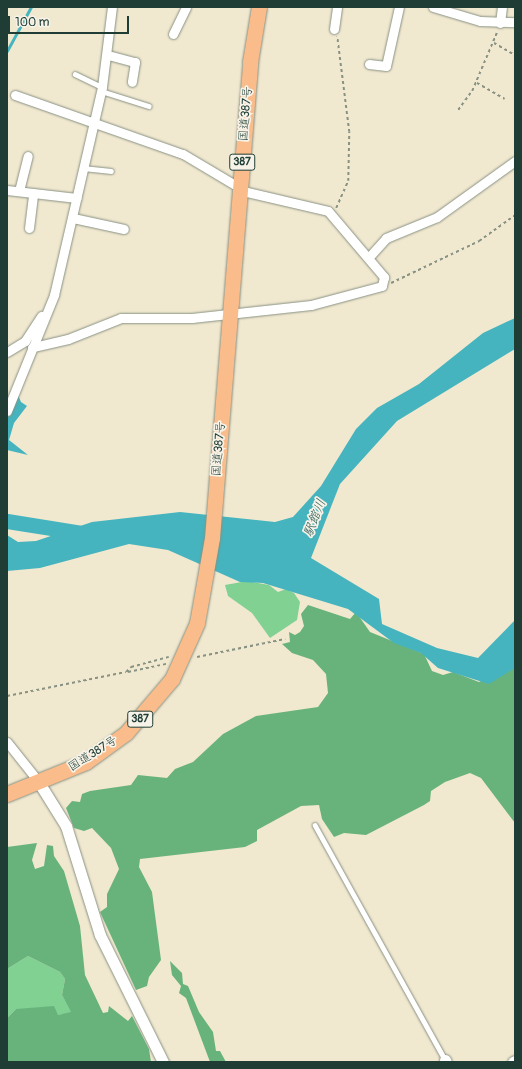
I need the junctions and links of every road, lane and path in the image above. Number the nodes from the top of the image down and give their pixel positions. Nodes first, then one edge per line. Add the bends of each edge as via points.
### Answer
1 (112, 7) edge
2 (186, 7) edge
3 (259, 7) edge
4 (336, 7) edge
5 (399, 7) edge
6 (433, 7) edge
7 (502, 7) edge
8 (515, 22) edge
9 (500, 23) junction
10 (334, 29) joint
11 (172, 34) dead end
12 (494, 42) junction
13 (108, 55) junction
14 (515, 55) edge
15 (369, 64) dead end
16 (75, 74) dead end
17 (132, 82) dead end
18 (477, 82) junction
19 (102, 89) junction
20 (15, 95) dead end
21 (505, 99) dead end
22 (149, 106) dead end
23 (458, 110) dead end
24 (94, 123) junction
25 (28, 156) dead end
26 (515, 161) edge
27 (83, 168) junction
28 (111, 171) dead end
29 (240, 188) junction
30 (7, 190) edge
31 (19, 191) junction
32 (33, 193) junction
33 (77, 198) junction
34 (330, 213) junction
35 (515, 215) edge
36 (73, 218) junction
37 (29, 228) dead end
38 (124, 229) dead end
39 (369, 257) junction
40 (382, 286) junction
41 (53, 296) junction
42 (229, 316) junction
43 (30, 350) junction
44 (7, 352) edge
45 (7, 410) edge
46 (285, 639) dead end
47 (172, 652) dead end
48 (197, 657) dead end
49 (166, 664) dead end
50 (126, 672) junction
51 (7, 696) edge
52 (7, 742) edge
53 (39, 782) junction
54 (7, 794) edge
55 (315, 825) dead end
56 (445, 1061) edge
57 (163, 1062) edge

1 - 13 street
2 - 11 street
3 - 29 highway, 国道387号 / 387
4 - 10 street
5 - 15 street via 386,66
6 - 9 street
7 - 9 street
8 - 9 street
9 - 12 path
10 - 34 path via 349,116 349,173 347,185
12 - 14 path
12 - 18 path
13 - 17 street via 135,62
13 - 19 street
16 - 19 lane
18 - 21 path
18 - 23 path
19 - 22 lane
19 - 24 street
20 - 24 street
24 - 27 street
24 - 29 street via 138,135 183,154
25 - 31 street
26 - 39 street via 437,217 386,238
27 - 28 lane
27 - 33 street
29 - 34 street
29 - 42 highway, 国道387号 / 387
30 - 31 street
31 - 32 street
32 - 33 street
32 - 37 street
33 - 36 street
34 - 39 street
35 - 40 path via 479,241
36 - 38 street
36 - 41 street
39 - 40 street via 384,274
40 - 42 street via 311,305
41 - 43 street
41 - 44 street via 25,341
42 - 43 street via 121,318 68,339
42 - 53 highway, 国道387号 / 387 via 207,581 186,652 155,702 109,747
43 - 45 street
46 - 48 path
47 - 50 path via 165,660 131,667
49 - 50 path
50 - 51 path
52 - 53 street
53 - 54 highway, 国道387号 / 387
53 - 57 street via 66,826 100,935
55 - 56 lane

